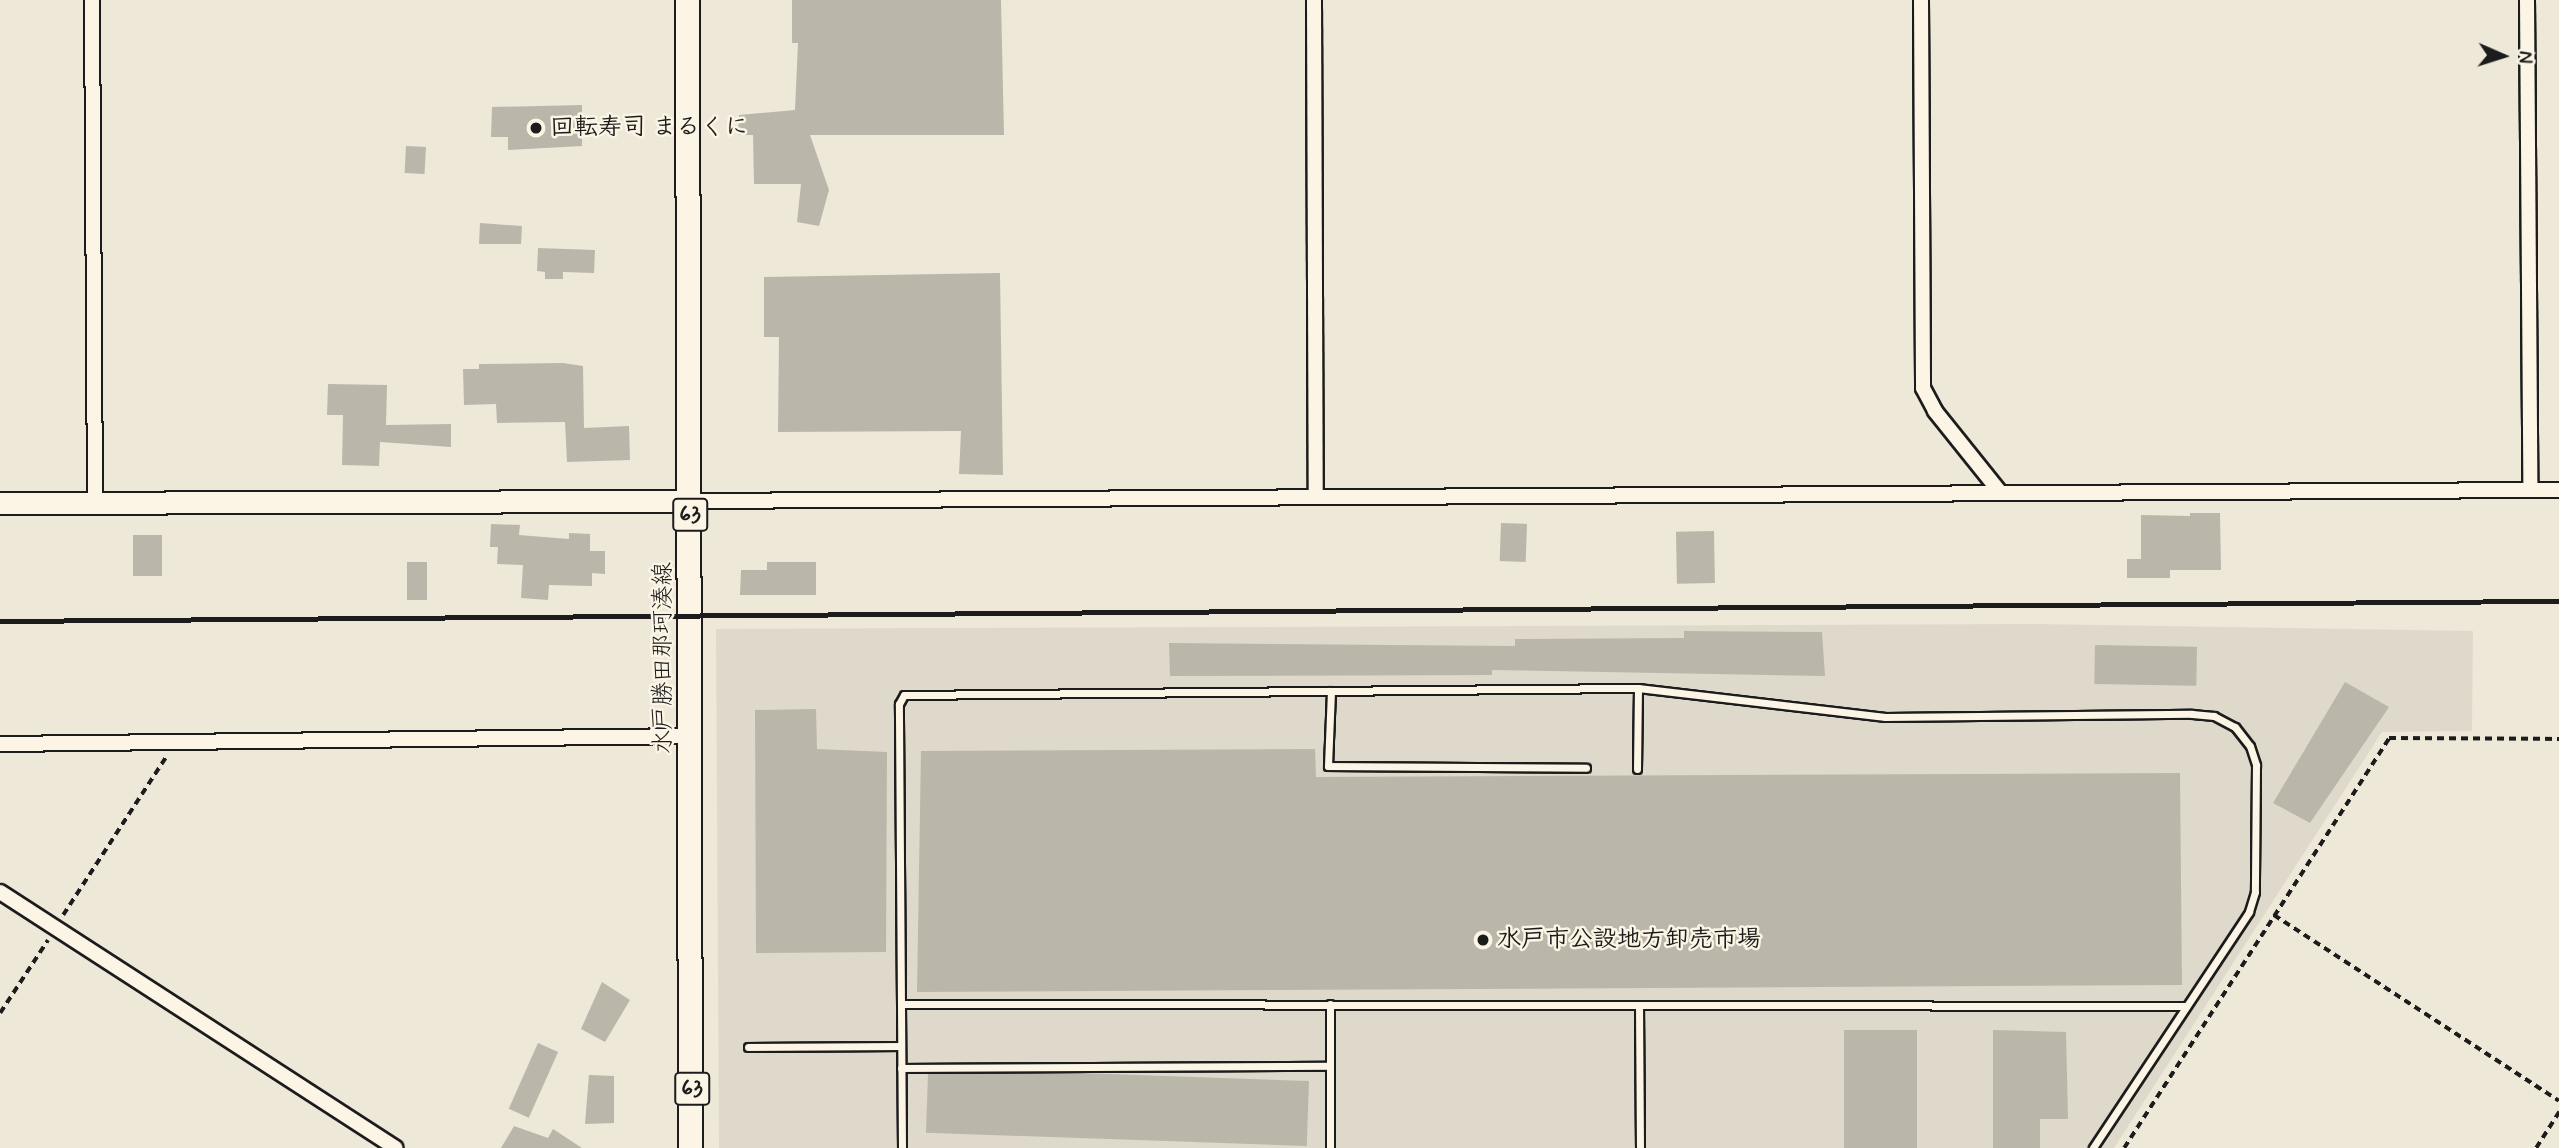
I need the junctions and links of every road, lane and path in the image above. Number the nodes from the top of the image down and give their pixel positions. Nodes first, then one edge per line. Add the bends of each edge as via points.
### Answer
1 (92, 0) edge
2 (687, 0) edge
3 (1314, 0) edge
4 (1921, 0) edge
5 (2527, 0) edge
6 (2530, 489) junction
7 (2559, 490) edge
8 (1999, 491) junction
9 (1316, 496) junction
10 (690, 501) junction
11 (0, 502) edge
12 (95, 502) junction
13 (1638, 688) junction
14 (1331, 691) junction
15 (691, 736) junction
16 (2559, 739) edge
17 (0, 744) edge
18 (174, 744) junction
19 (1586, 768) dead end
20 (1637, 769) dead end
21 (0, 892) edge
22 (2274, 915) junction
23 (55, 929) junction
24 (901, 1004) junction
25 (1330, 1004) junction
26 (1639, 1005) junction
27 (2186, 1006) junction
28 (0, 1013) edge
29 (901, 1046) junction
30 (748, 1047) dead end
31 (1330, 1066) junction
32 (901, 1068) junction
33 (2559, 1101) edge
34 (2559, 1112) edge
35 (901, 1147) edge
36 (395, 1148) edge
37 (690, 1148) edge
38 (1330, 1148) edge
39 (1640, 1148) edge
40 (2093, 1148) edge
41 (2124, 1148) edge
42 (2536, 1148) edge

1 - 12 street
2 - 10 main road, 水戸勝田那珂湊線 / 63
3 - 9 street
4 - 8 street via 1923,387 1935,411
5 - 6 street
6 - 7 street
6 - 8 street
8 - 9 street
9 - 10 street
10 - 12 street
10 - 15 main road, 水戸勝田那珂湊線 / 63
11 - 12 street
13 - 14 lane
13 - 20 lane
13 - 27 lane via 1885,717 2192,714 2214,716 2235,727 2250,746 2256,765 2255,892 2249,912
14 - 19 lane via 1328,766
14 - 24 lane via 904,695 899,704
15 - 18 street
15 - 37 main road, 水戸勝田那珂湊線 / 63
16 - 22 path via 2389,738
17 - 18 street
18 - 23 path
21 - 23 street
22 - 33 path
22 - 41 path
23 - 28 path
23 - 36 street
24 - 25 lane
24 - 29 lane
25 - 26 lane
25 - 31 lane
26 - 27 lane
26 - 39 lane
27 - 40 lane
29 - 30 lane
29 - 32 lane
31 - 32 lane
31 - 38 lane
32 - 35 lane
34 - 42 path

